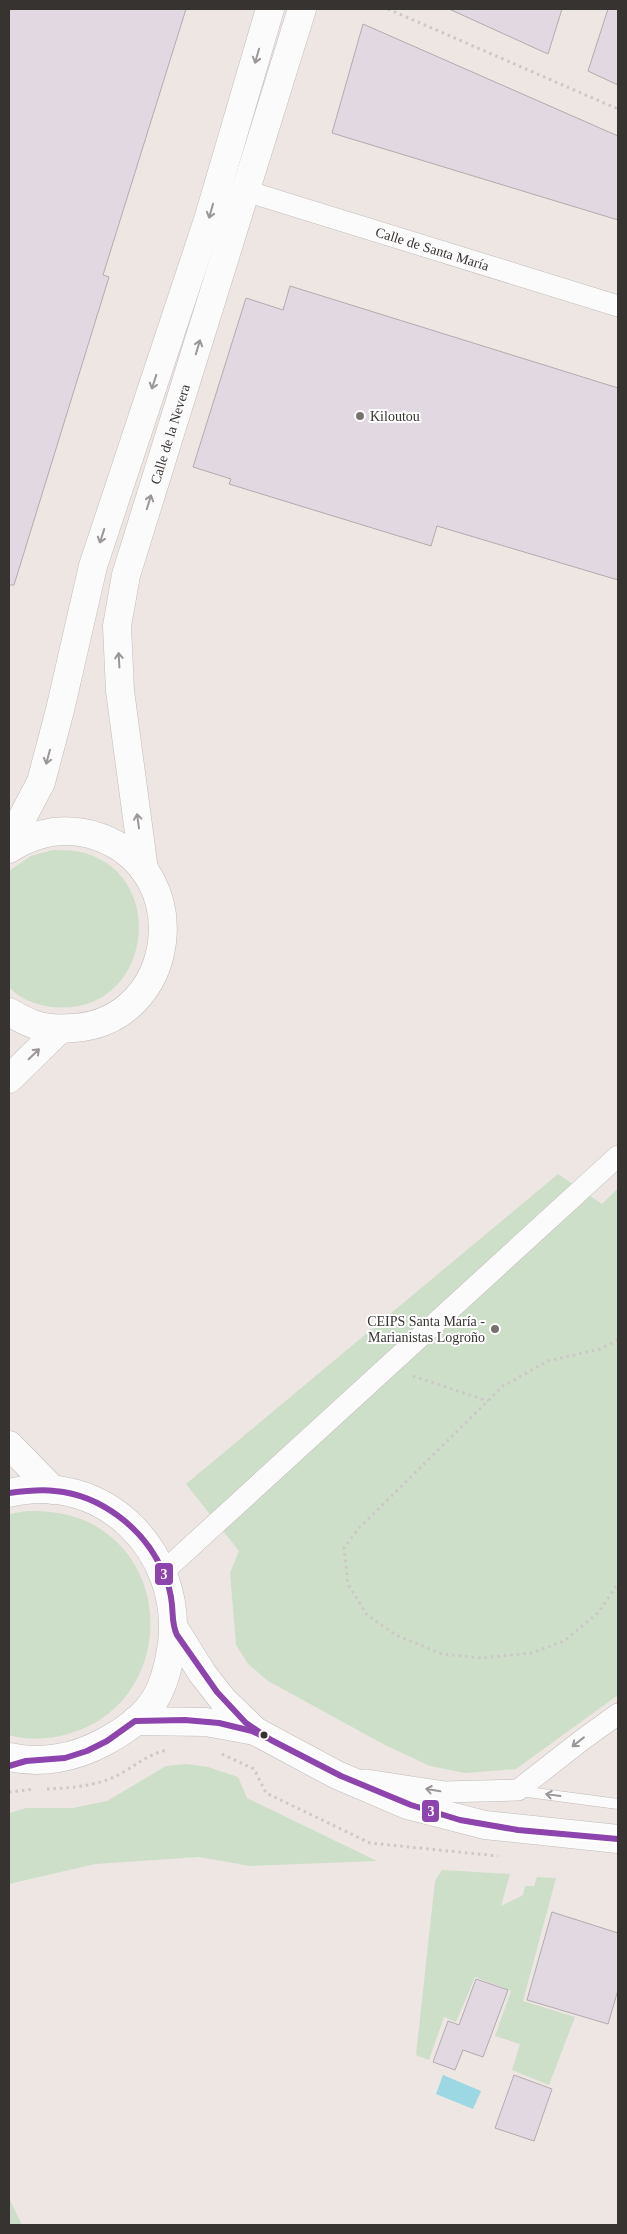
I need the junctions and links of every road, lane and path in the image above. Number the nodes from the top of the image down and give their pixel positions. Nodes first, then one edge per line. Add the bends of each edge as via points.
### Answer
1 (270, 9) edge
2 (302, 9) edge
3 (388, 9) edge
4 (618, 109) edge
5 (246, 191) junction
6 (618, 306) edge
7 (9, 843) edge
8 (9, 849) edge
9 (144, 870) junction
10 (9, 1012) edge
11 (60, 1029) junction
12 (9, 1079) edge
13 (618, 1156) edge
14 (618, 1340) edge
15 (386, 1367) junction
16 (488, 1402) junction
17 (9, 1445) edge
18 (53, 1490) junction
19 (9, 1493) edge
20 (163, 1572) junction
21 (618, 1583) edge
22 (174, 1628) junction
23 (618, 1714) edge
24 (135, 1721) junction
25 (255, 1731) junction
26 (171, 1750) dead end
27 (214, 1751) dead end
28 (9, 1756) edge
29 (337, 1776) junction
30 (518, 1790) junction
31 (9, 1792) edge
32 (618, 1804) edge
33 (618, 1839) edge
34 (505, 1856) dead end

1 -> 7 main road via 208,220 93,566 42,782
2 - 5 main road, Calle de la Nevera
3 - 4 path
5 - 6 street, Calle de Santa María
9 -> 5 main road, Calle de la Nevera via 120,691 117,626 126,575
8 - 9 main road via 22,840 44,833 88,834 110,841
9 - 11 main road via 156,891 163,915 164,940 158,965 146,987 129,1006 108,1019 85,1027
10 - 11 main road via 33,1024
12 -> 11 main road
13 - 15 street
14 - 16 path via 600,1349 548,1360 504,1386
15 - 16 path
15 - 20 street
16 - 21 path via 359,1528 344,1548 348,1584 367,1616 396,1636 442,1654 481,1658 532,1653 564,1641 599,1612
17 - 18 main road
18 - 19 main road
18 - 20 main road via 84,1497 120,1516 152,1550
20 - 22 main road via 171,1599
22 - 24 main road via 164,1680 151,1705
22 - 25 main road via 217,1693
23 -> 30 street
24 - 25 main road via 206,1722
24 - 28 main road via 118,1735 88,1751 56,1760 22,1760
25 - 29 main road
26 - 31 path via 147,1756 121,1774 79,1788
27 - 34 path via 254,1769 266,1793 370,1843
30 -> 29 street via 444,1792
29 - 33 main road via 407,1805 485,1825
32 -> 30 lane

